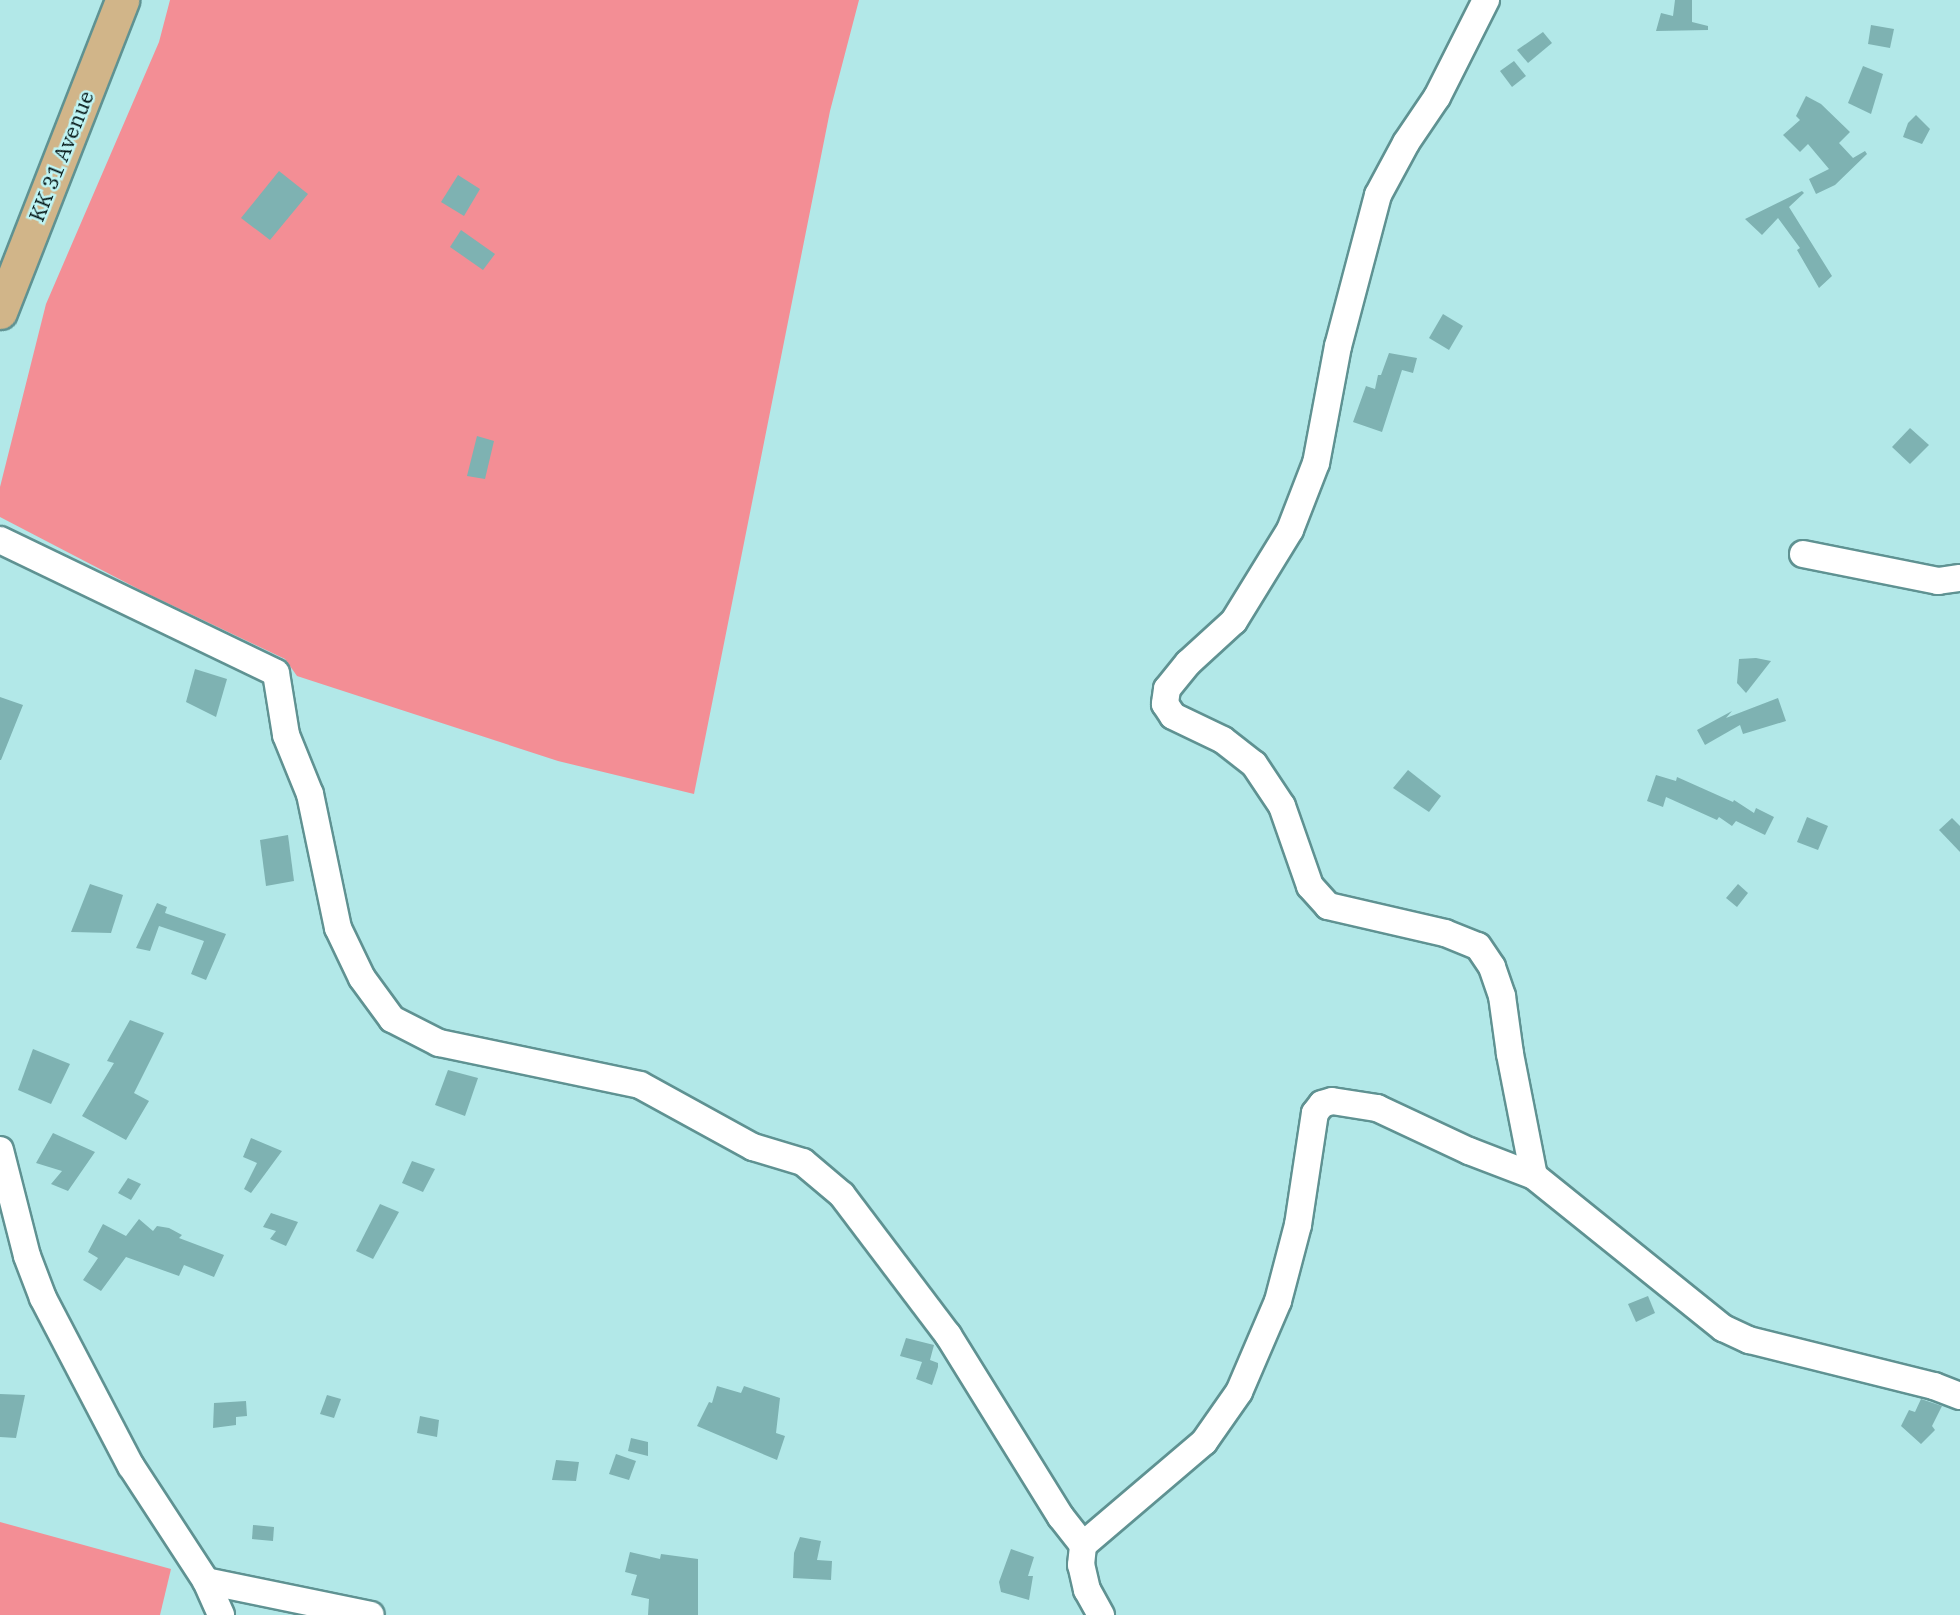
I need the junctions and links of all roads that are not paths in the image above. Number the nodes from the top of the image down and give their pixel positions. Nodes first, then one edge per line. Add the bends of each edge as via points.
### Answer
1 (122, 0) edge
2 (1486, 0) edge
3 (0, 312) edge
4 (0, 540) edge
5 (1803, 554) dead end
6 (1960, 578) edge
7 (0, 1150) edge
8 (1534, 1176) junction
9 (1960, 1396) edge
10 (1083, 1545) junction
11 (206, 1581) junction
12 (221, 1615) edge
13 (371, 1615) edge
14 (1101, 1615) edge

1 - 3 main road, KK 31 Avenue
2 - 8 street via 1437,97 1378,195 1338,346 1316,463 1290,530 1234,621 1188,663 1167,689 1165,704 1173,716 1223,740 1254,764 1282,806 1310,886 1328,906 1445,933 1478,946 1502,996
4 - 10 street via 276,673 286,736 310,794 338,928 362,978 392,1019 439,1043 640,1085 753,1147 803,1163 842,1195 948,1335
5 - 6 street via 1938,581
7 - 11 street via 27,1256 43,1298 131,1466
8 - 9 street via 1723,1328 1749,1340
8 - 10 street via 1377,1108 1332,1101 1322,1104 1315,1113 1298,1225 1278,1301 1239,1392 1204,1442
10 - 14 street via 1081,1565 1087,1590
11 - 12 street
11 - 13 street

